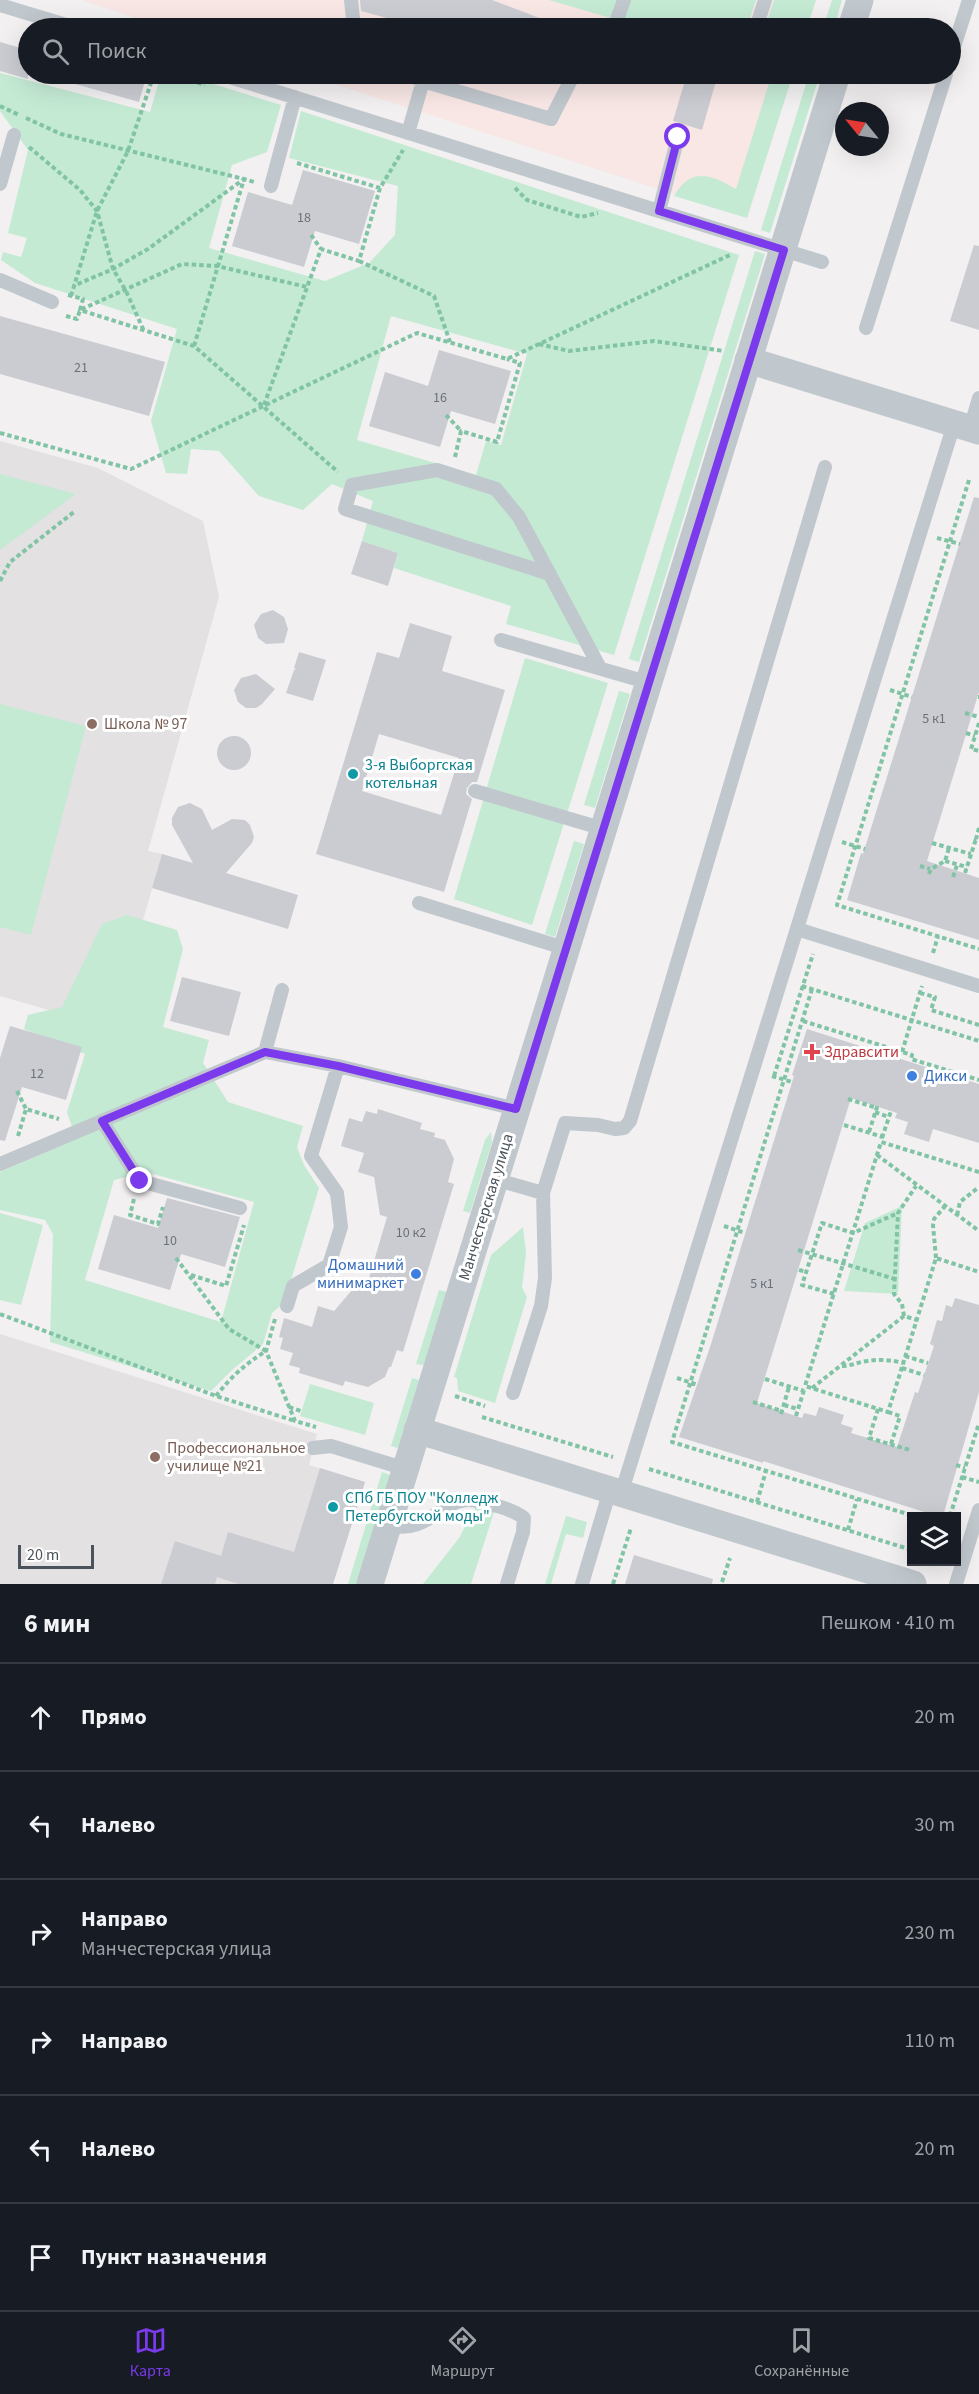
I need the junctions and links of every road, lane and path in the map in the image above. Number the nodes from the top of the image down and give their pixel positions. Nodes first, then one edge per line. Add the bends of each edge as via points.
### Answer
1 (351, 0) edge
2 (624, 0) edge
3 (765, 0) edge
4 (860, 0) edge
5 (969, 0) edge
6 (0, 5) edge
7 (43, 18) edge
8 (353, 18) edge
9 (618, 18) edge
10 (759, 18) edge
11 (854, 18) edge
12 (961, 26) edge
13 (151, 84) edge
14 (252, 84) edge
15 (422, 84) edge
16 (433, 84) edge
17 (569, 84) edge
18 (834, 84) edge
19 (943, 84) edge
20 (295, 97) junction
21 (0, 106) edge
22 (14, 135) joint
23 (678, 137) dead end
24 (407, 140) junction
25 (128, 151) junction
26 (278, 158) junction
27 (243, 179) junction
28 (0, 184) edge
29 (271, 186) joint
30 (380, 188) junction
31 (98, 211) junction
32 (659, 211) junction
33 (311, 235) dead end
34 (752, 240) junction
35 (321, 249) junction
36 (784, 250) junction
37 (359, 261) junction
38 (822, 262) dead end
39 (217, 266) junction
40 (113, 269) junction
41 (0, 280) edge
42 (73, 286) junction
43 (307, 287) junction
44 (126, 291) junction
45 (71, 296) junction
46 (52, 302) joint
47 (80, 310) junction
48 (866, 328) dead end
49 (144, 331) junction
50 (450, 342) junction
51 (538, 344) junction
52 (194, 346) junction
53 (720, 349) dead end
54 (507, 359) junction
55 (748, 360) junction
56 (979, 398) edge
57 (264, 405) junction
58 (446, 415) dead end
59 (968, 428) edge
60 (461, 431) junction
61 (0, 433) edge
62 (825, 467) dead end
63 (450, 475) junction
64 (969, 480) dead end
65 (352, 485) junction
66 (74, 512) dead end
67 (936, 537) dead end
68 (950, 542) junction
69 (960, 544) dead end
70 (550, 573) junction
71 (0, 581) edge
72 (501, 640) dead end
73 (600, 668) junction
74 (650, 683) junction
75 (965, 713) dead end
76 (979, 717) edge
77 (979, 723) edge
78 (966, 734) dead end
79 (975, 736) junction
80 (979, 751) edge
81 (475, 790) dead end
82 (979, 828) edge
83 (604, 829) junction
84 (977, 839) edge
85 (842, 841) dead end
86 (932, 843) dead end
87 (856, 846) junction
88 (949, 848) junction
89 (865, 849) dead end
90 (971, 854) junction
91 (945, 861) junction
92 (957, 865) junction
93 (920, 866) dead end
94 (967, 867) junction
95 (965, 873) dead end
96 (953, 877) dead end
97 (419, 903) dead end
98 (938, 927) dead end
99 (797, 929) junction
100 (818, 936) junction
101 (937, 936) junction
102 (567, 949) junction
103 (979, 949) edge
104 (932, 957) dead end
105 (802, 986) junction
106 (979, 986) edge
107 (813, 989) junction
108 (282, 990) dead end
109 (920, 993) dead end
110 (917, 1003) dead end
111 (912, 1020) junction
112 (803, 1021) junction
113 (979, 1025) edge
114 (979, 1041) edge
115 (895, 1049) junction
116 (265, 1052) junction
117 (902, 1052) junction
118 (892, 1057) dead end
119 (338, 1066) junction
120 (774, 1076) dead end
121 (979, 1080) edge
122 (17, 1090) dead end
123 (860, 1096) dead end
124 (848, 1099) dead end
125 (858, 1102) junction
126 (877, 1108) junction
127 (26, 1109) dead end
128 (516, 1109) junction
129 (891, 1111) dead end
130 (889, 1117) junction
131 (102, 1121) junction
132 (844, 1125) dead end
133 (869, 1132) junction
134 (882, 1139) junction
135 (877, 1155) junction
136 (0, 1164) edge
137 (979, 1172) edge
138 (494, 1179) junction
139 (140, 1181) junction
140 (916, 1186) junction
141 (979, 1187) edge
142 (169, 1189) junction
143 (543, 1193) junction
144 (945, 1206) junction
145 (240, 1208) joint
146 (898, 1213) junction
147 (957, 1215) junction
148 (979, 1231) edge
149 (810, 1233) dead end
150 (853, 1233) junction
151 (818, 1236) junction
152 (798, 1250) dead end
153 (812, 1254) junction
154 (176, 1258) dead end
155 (936, 1258) junction
156 (843, 1264) junction
157 (799, 1270) dead end
158 (807, 1272) junction
159 (979, 1272) edge
160 (190, 1274) junction
161 (895, 1280) junction
162 (834, 1294) junction
163 (287, 1306) joint
164 (0, 1314) edge
165 (904, 1316) junction
166 (917, 1320) junction
167 (266, 1351) junction
168 (905, 1356) junction
169 (903, 1363) junction
170 (928, 1363) dead end
171 (841, 1366) junction
172 (902, 1368) junction
173 (924, 1376) dead end
174 (673, 1377) dead end
175 (765, 1379) dead end
176 (690, 1383) junction
177 (698, 1385) dead end
178 (789, 1387) junction
179 (812, 1388) junction
180 (805, 1389) junction
181 (455, 1390) dead end
182 (513, 1393) dead end
183 (216, 1396) junction
184 (753, 1402) dead end
185 (784, 1405) junction
186 (485, 1406) dead end
187 (289, 1407) junction
188 (798, 1409) junction
189 (878, 1409) junction
190 (301, 1411) dead end
191 (888, 1412) junction
192 (796, 1416) dead end
193 (482, 1417) dead end
194 (295, 1420) junction
195 (979, 1423) edge
196 (417, 1431) junction
197 (889, 1444) junction
198 (332, 1446) junction
199 (313, 1448) dead end
200 (885, 1449) dead end
201 (910, 1450) dead end
202 (766, 1462) dead end
203 (631, 1463) junction
204 (956, 1465) dead end
205 (965, 1467) junction
206 (406, 1469) junction
207 (765, 1470) junction
208 (962, 1477) junction
209 (979, 1482) edge
210 (857, 1490) dead end
211 (615, 1492) junction
212 (856, 1498) junction
213 (757, 1502) junction
214 (979, 1510) edge
215 (951, 1512) edge
216 (907, 1514) edge
217 (388, 1525) junction
218 (631, 1528) dead end
219 (848, 1530) junction
220 (907, 1548) edge
221 (730, 1558) dead end
222 (722, 1582) dead end
223 (370, 1584) edge
224 (507, 1584) edge
225 (582, 1584) edge
226 (613, 1584) edge
227 (913, 1584) edge
228 (956, 1584) edge

1 - 8 lane
2 - 9 lane
3 - 10 lane
4 - 11 street
5 - 12 lane
6 - 7 lane
13 - 25 path
14 - 20 lane
15 - 24 lane
16 - 17 lane via 550,119
18 - 36 street, Манчестерская улица
19 - 48 lane
20 - 24 lane
20 - 26 lane
21 - 25 path via 61,134
22 - 28 lane
22 - 31 path via 80,190
23 - 32 lane
24 - 30 path
24 - 32 lane
25 - 27 path
25 - 31 path
26 - 29 lane
26 - 30 path
27 - 29 path
27 - 39 path
27 - 40 path via 148,249
30 - 37 path
31 - 40 path
31 - 42 path
32 - 34 lane
33 - 35 path
34 - 36 lane
34 - 51 path via 737,251
35 - 37 path
35 - 43 path
36 - 38 lane
36 - 55 street, Манчестерская улица
37 - 50 path via 434,296
39 - 43 path
39 - 44 path via 182,264
39 - 52 path
40 - 42 path
40 - 44 path
41 - 46 lane
42 - 45 path
43 - 57 path
44 - 47 path
44 - 49 path
45 - 46 path via 55,291
45 - 47 path via 83,299
47 - 49 path
49 - 52 path
50 - 54 path
50 - 57 path via 417,333
51 - 53 path via 569,351 654,340
51 - 54 path
52 - 57 path
54 - 60 path via 520,363 498,442
55 - 59 street
55 - 74 street, Манчестерская улица
56 - 59 lane
57 - 61 path via 130,469
57 - 65 path
58 - 60 path
59 - 99 lane
60 - 63 path
62 - 143 lane via 630,1121 624,1128 615,1129 565,1123
63 - 65 lane via 437,470
63 - 70 lane via 496,489 519,517
64 - 68 path
65 - 70 lane via 345,509
66 - 71 path via 10,562
67 - 68 path
68 - 69 path
68 - 87 path
70 - 73 lane
72 - 73 lane
73 - 74 lane
74 - 83 street, Манчестерская улица
75 - 76 path
77 - 79 path
78 - 79 path
79 - 80 path via 971,748
81 - 83 lane
82 - 84 path
83 - 102 street, Манчестерская улица
84 - 90 path
85 - 87 path
86 - 88 path
87 - 89 path
87 - 101 path via 837,905
88 - 90 path
88 - 91 path
90 - 94 path
91 - 92 path
91 - 93 path via 930,871
92 - 94 path
92 - 96 path
94 - 95 path
97 - 102 lane
98 - 101 path
99 - 100 lane
99 - 203 lane
100 - 105 path
100 - 106 lane
101 - 103 path
101 - 104 path
102 - 128 street, Манчестерская улица
105 - 107 path
105 - 120 path
107 - 111 path
107 - 112 path
108 - 116 lane
109 - 113 path via 935,998 931,1010
110 - 111 path
111 - 114 path
111 - 117 path
112 - 115 path
112 - 176 path
115 - 117 path
115 - 118 path
116 - 119 lane
116 - 131 lane
117 - 121 path via 912,1055 911,1059
119 - 128 lane
119 - 163 lane via 311,1156 337,1192 341,1227 329,1265 293,1286
122 - 127 path
123 - 125 path
124 - 125 path
125 - 126 path
126 - 130 path
126 - 133 path
128 - 138 street, Манчестерская улица
129 - 130 path
130 - 134 path
131 - 136 lane
131 - 139 lane
132 - 133 path
133 - 134 path
134 - 135 path
134 - 137 path
135 - 140 path
135 - 150 path
138 - 143 lane
138 - 196 street, Манчестерская улица
139 - 142 lane
139 - 142 path via 130,1215 158,1224
140 - 144 path
140 - 146 path
141 - 147 path via 960,1202
142 - 145 lane
143 - 182 lane via 545,1278 541,1306
144 - 147 path
144 - 155 path via 934,1219
145 - 160 path via 248,1211 226,1286
146 - 150 path
146 - 161 path
147 - 148 path
149 - 151 path
150 - 151 path via 822,1223
150 - 156 path
151 - 153 path
152 - 153 path
153 - 156 path
153 - 158 path
154 - 160 path
155 - 159 path
155 - 166 path
156 - 161 path
156 - 162 path
157 - 158 path
158 - 162 path via 802,1285
160 - 167 path via 229,1329
161 - 165 path via 894,1294 902,1304
162 - 180 path
163 - 167 path via 276,1317
164 - 183 path
165 - 166 path
165 - 171 path
166 - 168 path
167 - 183 path via 232,1376
167 - 187 path
168 - 169 path
168 - 170 path
169 - 171 path via 868,1361
169 - 172 path
171 - 179 path
172 - 173 path
172 - 191 path
174 - 176 path
175 - 178 path
176 - 177 path
176 - 207 path via 672,1442
178 - 180 path
178 - 185 path
179 - 180 path
179 - 189 path
180 - 188 path
181 - 186 path via 455,1397
183 - 194 path
184 - 185 path via 782,1413
185 - 188 path
187 - 190 path
187 - 194 path
188 - 192 path
189 - 191 path
189 - 197 path via 869,1438
191 - 197 path via 900,1416
193 - 203 path
194 - 198 path via 318,1428
195 - 205 path
196 - 206 street, Манчестерская улица
196 - 211 street
197 - 200 path
197 - 201 path
198 - 199 lane
198 - 206 lane
202 - 207 path
203 - 211 lane
203 - 213 path
204 - 205 path
205 - 208 path
206 - 217 street, Манчестерская улица
207 - 212 path
207 - 213 path
208 - 209 path
208 - 215 path
210 - 212 path
211 - 225 lane
211 - 227 street
212 - 216 path
212 - 219 path
213 - 219 path
214 - 228 lane
217 - 223 street, Манчестерская улица
217 - 224 lane via 417,1526 464,1500 515,1511 524,1518 523,1532
218 - 226 path
219 - 220 path
221 - 222 path

